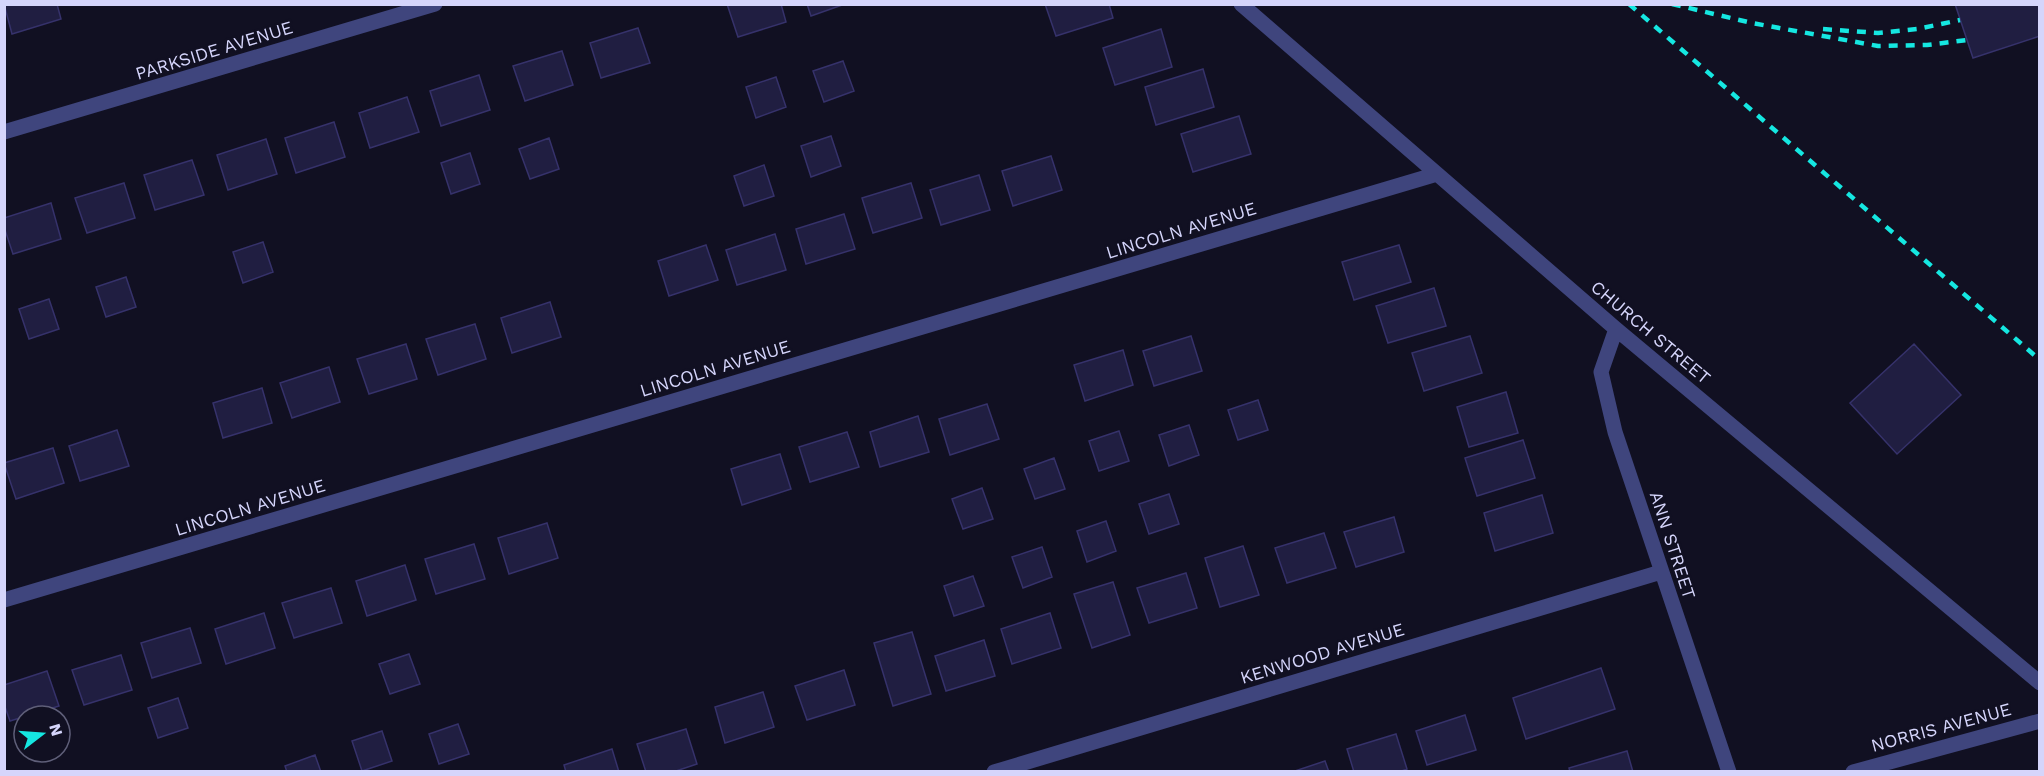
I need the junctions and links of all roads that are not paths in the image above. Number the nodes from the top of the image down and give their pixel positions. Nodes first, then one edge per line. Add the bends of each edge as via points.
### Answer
1 (435, 4) edge
2 (1241, 4) edge
3 (4, 132) edge
4 (1437, 174) junction
5 (1616, 329) junction
6 (1661, 572) junction
7 (4, 600) edge
8 (2040, 683) edge
9 (2040, 721) edge
10 (994, 771) edge
11 (1729, 771) edge
12 (1853, 771) edge

1 - 3 street, PARKSIDE AVENUE
2 - 4 street, CHURCH STREET
4 - 5 street, CHURCH STREET
4 - 7 street, LINCOLN AVENUE
5 - 6 street, ANN STREET via 1601,372 1615,432
5 - 8 street, CHURCH STREET
6 - 10 street, KENWOOD AVENUE
6 - 11 street, ANN STREET
9 - 12 street, NORRIS AVENUE

